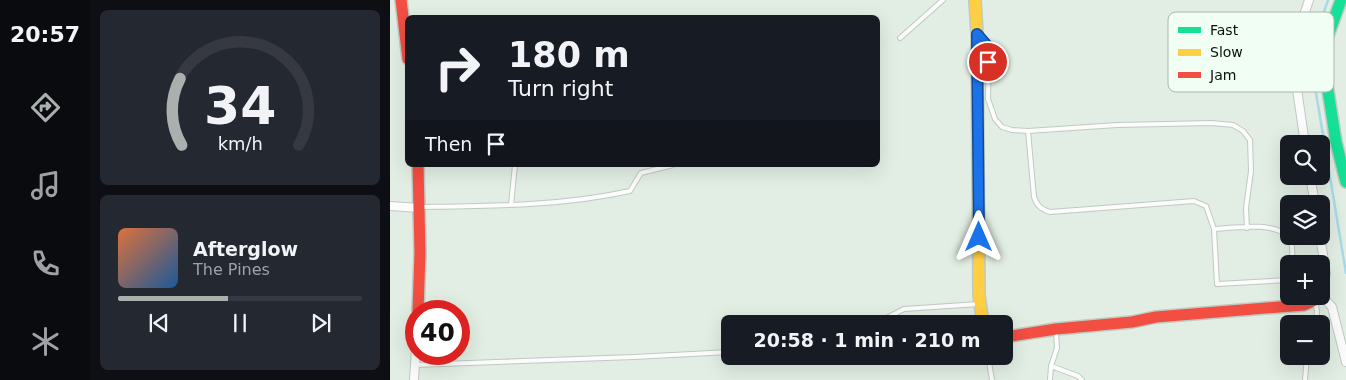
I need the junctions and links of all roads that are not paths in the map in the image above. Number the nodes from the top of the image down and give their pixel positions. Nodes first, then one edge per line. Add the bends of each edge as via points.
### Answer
1 (401, 0) edge
2 (943, 0) edge
3 (976, 0) edge
4 (1309, 0) edge
5 (1341, 0) edge
6 (1305, 12) edge
7 (1334, 19) edge
8 (405, 34) edge
9 (977, 34) junction
10 (900, 38) dead end
11 (1297, 92) edge
12 (1328, 92) edge
13 (1028, 131) junction
14 (1304, 135) edge
15 (418, 167) edge
16 (515, 167) edge
17 (665, 167) edge
18 (1346, 182) edge
19 (511, 205) junction
20 (390, 206) edge
21 (420, 208) junction
22 (1247, 228) junction
23 (1214, 230) junction
24 (1292, 255) edge
25 (1280, 280) edge
26 (418, 300) edge
27 (980, 304) junction
28 (1293, 305) edge
29 (1329, 305) edge
30 (892, 315) edge
31 (982, 315) edge
32 (1056, 329) junction
33 (1013, 337) edge
34 (721, 352) edge
35 (1346, 362) edge
36 (470, 363) edge
37 (415, 365) edge
38 (990, 365) edge
39 (1306, 365) edge
40 (1052, 366) junction
41 (414, 380) edge
42 (992, 380) edge
43 (1050, 380) edge
44 (1082, 380) edge
45 (1305, 380) edge

1 - 8 street
2 - 10 lane
3 - 9 street
4 - 6 street
5 - 7 street
9 - 13 lane via 989,48 988,99 995,119 1002,127
9 - 27 street
11 - 14 street
12 - 18 street
13 - 22 lane via 1117,125 1233,125 1243,130 1250,140
13 - 23 lane via 1034,197 1042,209 1050,212 1194,201 1206,206
15 - 21 street
16 - 19 lane
17 - 19 lane via 641,173 630,191 597,198
19 - 21 lane
20 - 21 street
21 - 26 street
22 - 23 lane
22 - 24 lane via 1272,228 1287,236
23 - 25 lane via 1217,284
27 - 30 lane via 904,309
27 - 31 street
28 - 32 street
29 - 35 street
32 - 33 street
32 - 40 lane via 1057,348
34 - 36 lane
37 - 41 street
38 - 42 lane
39 - 45 lane
40 - 43 lane
40 - 44 lane

